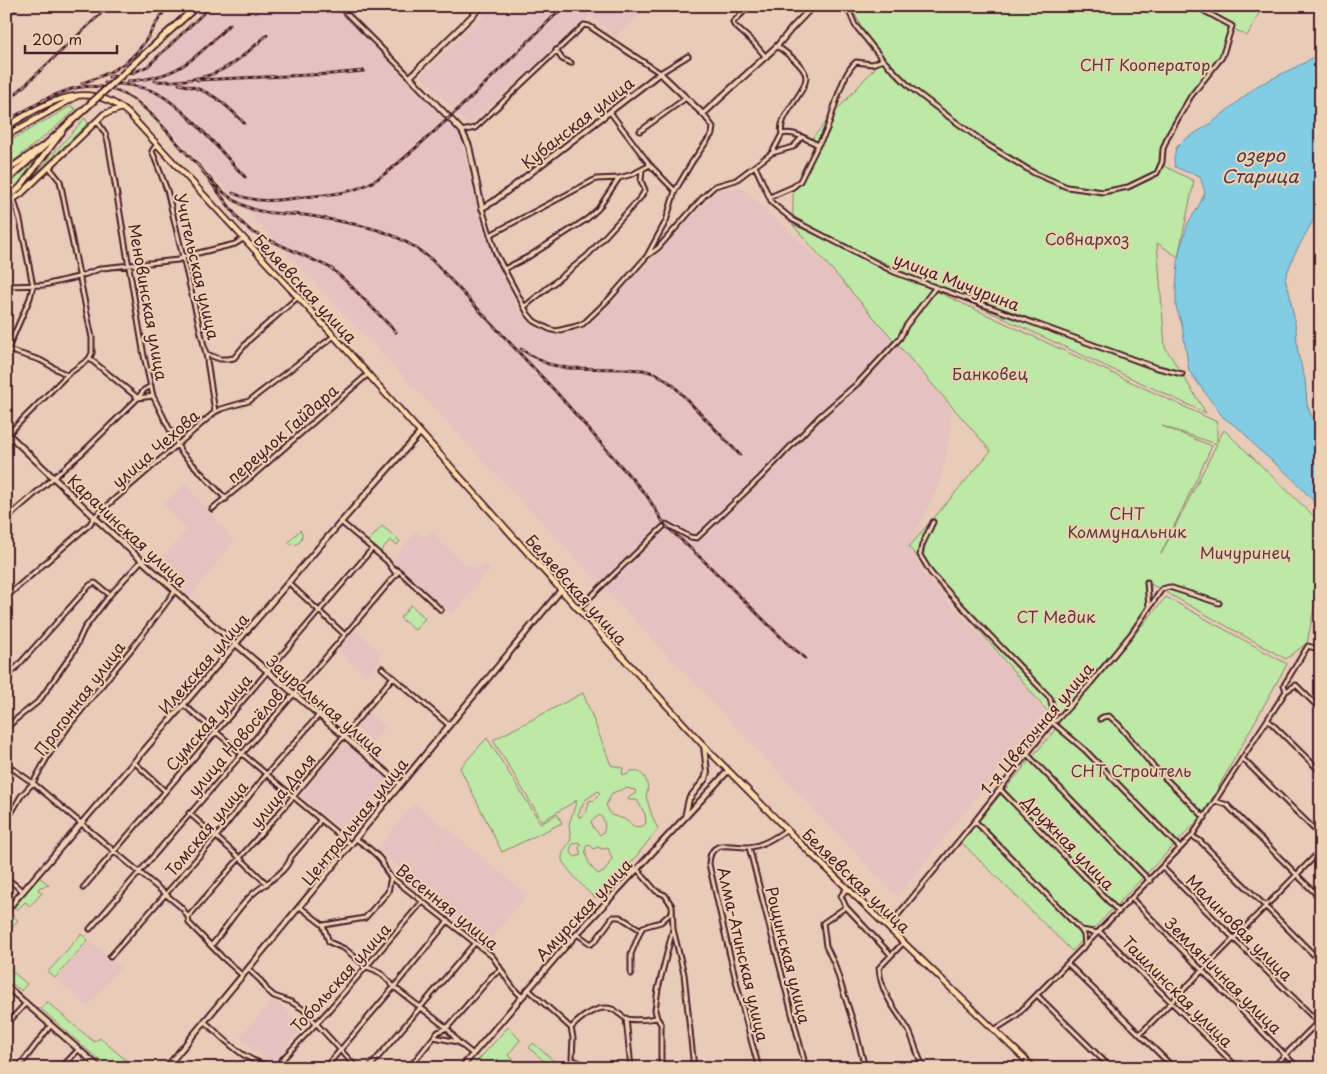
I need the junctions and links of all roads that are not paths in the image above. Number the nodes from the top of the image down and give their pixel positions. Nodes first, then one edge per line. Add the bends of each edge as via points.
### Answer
1 (17, 6) edge
2 (197, 6) edge
3 (339, 6) edge
4 (482, 6) edge
5 (750, 6) edge
6 (818, 6) edge
7 (847, 6) edge
8 (1195, 6) edge
9 (812, 8) edge
10 (6, 14) edge
11 (777, 46) junction
12 (556, 50) junction
13 (688, 56) dead end
14 (766, 57) junction
15 (883, 60) junction
16 (571, 63) dead end
17 (660, 73) junction
18 (410, 77) junction
19 (77, 95) junction
20 (686, 98) junction
21 (122, 108) junction
22 (610, 112) junction
23 (703, 114) junction
24 (96, 120) junction
25 (67, 125) junction
26 (6, 127) edge
27 (640, 130) dead end
28 (462, 131) junction
29 (782, 134) junction
30 (6, 136) edge
31 (802, 137) junction
32 (46, 143) junction
33 (157, 144) junction
34 (818, 145) junction
35 (772, 153) junction
36 (650, 165) junction
37 (755, 166) junction
38 (48, 167) junction
39 (642, 170) junction
40 (6, 171) edge
41 (619, 178) junction
42 (6, 181) edge
43 (675, 192) junction
44 (6, 196) edge
45 (770, 197) junction
46 (14, 200) junction
47 (6, 204) edge
48 (482, 208) junction
49 (490, 235) junction
50 (243, 239) junction
51 (182, 256) junction
52 (647, 256) junction
53 (130, 266) junction
54 (504, 269) junction
55 (78, 277) junction
56 (6, 286) edge
57 (33, 286) junction
58 (936, 288) junction
59 (297, 298) junction
60 (524, 307) junction
61 (334, 336) junction
62 (7, 351) edge
63 (206, 354) junction
64 (89, 359) junction
65 (1182, 374) dead end
66 (67, 375) junction
67 (368, 375) junction
68 (151, 386) junction
69 (153, 396) junction
70 (138, 398) junction
71 (215, 412) junction
72 (420, 432) junction
73 (7, 434) edge
74 (178, 444) junction
75 (53, 478) junction
76 (226, 499) junction
77 (212, 510) dead end
78 (94, 517) junction
79 (6, 519) edge
80 (341, 522) junction
81 (932, 522) dead end
82 (372, 549) junction
83 (142, 560) junction
84 (398, 572) junction
85 (1147, 582) dead end
86 (289, 583) junction
87 (561, 590) junction
88 (175, 591) junction
89 (7, 595) edge
90 (110, 595) junction
91 (1219, 603) dead end
92 (578, 609) junction
93 (1149, 609) junction
94 (441, 610) dead end
95 (320, 611) junction
96 (345, 635) junction
97 (236, 645) junction
98 (1321, 650) edge
99 (382, 668) dead end
100 (268, 671) junction
101 (393, 676) junction
102 (6, 679) edge
103 (1286, 691) junction
104 (294, 694) junction
105 (184, 705) junction
106 (1321, 710) edge
107 (319, 715) junction
108 (1100, 719) dead end
109 (1268, 720) junction
110 (1052, 722) junction
111 (449, 725) junction
112 (6, 732) edge
113 (217, 732) junction
114 (344, 736) junction
115 (704, 746) junction
116 (242, 754) junction
117 (1027, 754) junction
118 (1242, 759) junction
119 (134, 762) junction
120 (6, 764) edge
121 (728, 771) junction
122 (1321, 772) edge
123 (266, 775) junction
124 (33, 783) junction
125 (400, 784) junction
126 (1000, 789) junction
127 (165, 791) junction
128 (293, 797) junction
129 (1216, 801) junction
130 (189, 813) junction
131 (685, 818) junction
132 (1205, 818) junction
133 (320, 820) junction
134 (975, 821) junction
135 (6, 822) edge
136 (82, 823) junction
137 (786, 830) junction
138 (1192, 836) junction
139 (1321, 836) edge
140 (216, 837) junction
141 (356, 838) junction
142 (351, 845) junction
143 (749, 848) junction
144 (1180, 848) junction
145 (1321, 850) edge
146 (114, 851) junction
147 (240, 858) junction
148 (1162, 867) junction
149 (637, 869) junction
150 (139, 872) junction
151 (1298, 876) junction
152 (6, 878) edge
153 (391, 878) junction
154 (1150, 881) junction
155 (267, 884) junction
156 (847, 887) junction
157 (82, 888) dead end
158 (23, 892) junction
159 (166, 894) junction
160 (1132, 899) junction
161 (1321, 899) edge
162 (422, 902) junction
163 (300, 907) junction
164 (846, 907) junction
165 (1266, 907) junction
166 (6, 911) edge
167 (672, 911) junction
168 (1119, 912) junction
169 (188, 918) junction
170 (447, 922) junction
171 (323, 925) junction
172 (887, 927) junction
173 (90, 929) dead end
174 (673, 929) junction
175 (641, 930) junction
176 (1081, 930) junction
177 (1100, 932) junction
178 (577, 934) junction
179 (1234, 939) junction
180 (903, 943) junction
181 (474, 944) junction
182 (211, 946) junction
183 (1084, 948) junction
184 (891, 955) junction
185 (110, 957) dead end
186 (1321, 962) edge
187 (1068, 964) junction
188 (367, 967) junction
189 (248, 969) junction
190 (500, 970) junction
191 (1203, 971) junction
192 (632, 974) dead end
193 (243, 976) junction
194 (6, 986) edge
195 (394, 987) junction
196 (528, 989) junction
197 (1037, 995) junction
198 (521, 996) junction
199 (26, 1002) junction
200 (1173, 1002) junction
201 (421, 1007) junction
202 (626, 1018) junction
203 (657, 1018) junction
204 (205, 1022) junction
205 (440, 1022) junction
206 (1320, 1022) edge
207 (316, 1024) junction
208 (6, 1025) edge
209 (51, 1025) junction
210 (447, 1028) junction
211 (571, 1028) junction
212 (994, 1030) junction
213 (438, 1032) junction
214 (1140, 1034) junction
215 (434, 1037) junction
216 (458, 1042) junction
217 (79, 1049) junction
218 (341, 1050) junction
219 (473, 1054) junction
220 (1285, 1055) junction
221 (18, 1068) edge
222 (62, 1068) edge
223 (100, 1068) edge
224 (166, 1068) edge
225 (324, 1068) edge
226 (357, 1068) edge
227 (369, 1068) edge
228 (409, 1068) edge
229 (461, 1068) edge
230 (588, 1068) edge
231 (632, 1068) edge
232 (661, 1068) edge
233 (694, 1068) edge
234 (759, 1068) edge
235 (806, 1068) edge
236 (866, 1068) edge
237 (924, 1068) edge
238 (1034, 1068) edge
239 (1111, 1068) edge
240 (1174, 1068) edge
241 (1238, 1068) edge
242 (1272, 1068) edge
243 (1298, 1068) edge

1 - 10 street
2 - 25 highway, bridge
3 - 18 street
4 - 18 street
5 - 14 street via 733,22
6 - 9 street
7 - 15 street via 855,25
8 - 15 street via 1232,26 1222,57 1191,96 1168,136 1157,173 1128,187 1103,192 1068,188 1034,173 949,117 911,88
9 - 11 street
11 - 14 street
11 - 29 street via 794,60 806,78 782,122
12 - 16 street via 562,59
12 - 17 street via 579,28 589,26
12 - 28 street via 475,128
13 - 17 street, Кубанская улица
14 - 23 street
15 - 34 street via 872,64 856,62 852,66
17 - 20 street
17 - 22 street, Кубанская улица
18 - 28 street
19 - 21 main road, Беляевская улица via 106,98
19 - 26 main road via 61,98
19 - 30 main road
20 - 23 street
20 - 27 street
21 - 24 main road
21 - 33 main road, Беляевская улица
22 - 36 street
22 - 48 street, Кубанская улица
23 - 43 street via 713,127 712,134
24 - 38 main road
24 - 53 street, Меновинская улица via 106,133
25 - 32 highway
25 - 44 main road via 21,186
28 - 48 street via 469,146
29 - 31 street
29 - 35 street
31 - 34 street
31 - 35 street via 794,147
32 - 40 main road
32 - 42 highway
33 - 50 main road, Беляевская улица
33 - 51 street, Учительская улица via 152,152 167,190
34 - 45 street via 800,181
35 - 37 street
36 - 39 street
36 - 43 street
37 - 45 street, улица Мичурина
37 - 52 street via 736,180 715,186
38 - 46 main road
38 - 55 street via 60,181
39 - 41 street
39 - 60 street via 641,181 645,190 641,197 587,256
41 - 49 street via 596,179
41 - 54 street via 598,209 587,219
43 - 52 street via 666,221
45 - 58 street, улица Мичурина via 772,203 793,220 894,272
46 - 47 main road
46 - 57 street
48 - 49 street
49 - 54 street
50 - 51 street via 236,244
50 - 59 main road, Беляевская улица
51 - 53 street via 178,260
51 - 63 street, Учительская улица
52 - 60 street via 582,324 564,330 549,329 534,321
53 - 55 street via 102,268
53 - 68 street, Меновинская улица
54 - 60 street
55 - 57 street
55 - 64 street via 92,338
56 - 57 street
57 - 62 street
58 - 65 street, улица Мичурина via 1154,367
58 - 92 street via 900,338 858,383 819,417 698,538 665,525
59 - 61 main road, Беляевская улица
59 - 63 street via 250,339 234,358 220,359
61 - 67 main road, Беляевская улица
61 - 71 street, улица Чехова via 249,401
62 - 66 street via 40,360
63 - 71 street, Учительская улица
64 - 66 street
64 - 70 street
66 - 73 street
67 - 72 main road, Беляевская улица
67 - 76 street, переулок Гайдара
68 - 69 street, Меновинская улица
68 - 70 street
69 - 70 street
69 - 74 street, Меновинская улица
70 - 75 street
71 - 74 street, улица Чехова
72 - 80 street, Илекская улица
72 - 87 main road, Беляевская улица
73 - 75 street, Карачинская улица
74 - 76 street, Меновинская улица via 181,452
74 - 78 street, улица Чехова
75 - 78 street, Карачинская улица
75 - 79 street
76 - 77 street, переулок Гайдара
78 - 83 street, Карачинская улица
78 - 89 street, улица Чехова via 90,524
80 - 82 street
80 - 86 street, Илекская улица
81 - 110 street via 920,555 931,573 1050,698 1054,714
82 - 84 street
82 - 95 street, Сумская улица
83 - 88 street, Карачинская улица
83 - 90 street
84 - 94 street
84 - 96 street, улица Новосёлов
85 - 93 street
86 - 95 street
86 - 97 street, Илекская улица
87 - 92 main road, Беляевская улица
87 - 111 street, Центральная улица
88 - 97 street, Карачинская улица
88 - 124 street, Прогонная улица via 72,723
90 - 102 street via 95,583 90,585
90 - 112 street via 39,701 15,720
91 - 93 street, 1-я Цветочная улица via 1169,587 1162,589
92 - 115 main road, Беляевская улица
93 - 110 street, 1-я Цветочная улица via 1089,685
95 - 96 street
95 - 100 street, Сумская улица
96 - 104 street, улица Новосёлов
97 - 100 street, Зауральная улица
97 - 105 street, Илекская улица
98 - 103 street via 1308,646 1284,685
99 - 101 street
100 - 104 street, Зауральная улица
100 - 113 street, Сумская улица
101 - 111 street
101 - 114 street, улица Даля
103 - 106 street via 1296,685
103 - 109 street
104 - 107 street, Зауральная улица
104 - 116 street, улица Новосёлов
105 - 113 street
105 - 119 street, Илекская улица
107 - 114 street, Зауральная улица
107 - 123 street, Томская улица
108 - 132 street via 1109,716 1119,725
109 - 118 street
109 - 122 street
110 - 117 street, 1-я Цветочная улица
110 - 144 street via 1085,750
111 - 125 street, Центральная улица
113 - 116 street
113 - 127 street, Сумская улица
114 - 125 street, Зауральная улица
114 - 128 street, улица Даля
115 - 121 main road, Беляевская улица
115 - 131 street via 707,772 689,799
116 - 123 street
116 - 130 street, улица Новосёлов
117 - 126 street, 1-я Цветочная улица
117 - 154 street
118 - 129 street
118 - 139 street
119 - 127 street
119 - 136 street, Илекская улица
120 - 124 street
121 - 131 street, Амурская улица
121 - 137 main road, Беляевская улица
123 - 128 street
123 - 140 street, Томская улица
124 - 135 street, Прогонная улица
124 - 136 street
125 - 141 street, Центральная улица
126 - 134 street, 1-я Цветочная улица
126 - 168 street, Дружная улица
127 - 146 street, Сумская улица
128 - 133 street
128 - 147 street, улица Даля
129 - 132 street
129 - 151 street via 1227,805
130 - 140 street
130 - 150 street, улица Новосёлов
131 - 149 street, Амурская улица
132 - 138 street
133 - 142 street
133 - 155 street
134 - 172 street, 1-я Цветочная улица
134 - 176 street
136 - 146 street
136 - 158 street, Илекская улица
137 - 143 street via 776,838
137 - 156 main road, Беляевская улица
138 - 144 street
138 - 165 street
140 - 147 street
140 - 159 street, Томская улица
141 - 142 street, Центральная улица
141 - 153 street, Весенняя улица via 374,852
142 - 163 street, Центральная улица
143 - 234 street, Алма-Атинская улица via 729,845 717,848 712,852 709,864 744,1020
143 - 235 street, Рощинская улица
144 - 148 street
145 - 151 street
146 - 150 street
146 - 157 street, Сумская улица
147 - 155 street
147 - 169 street, улица Даля
148 - 154 street
148 - 179 street, Малиновая улица
149 - 167 street via 656,891 665,895
149 - 178 street, Амурская улица
150 - 159 street
150 - 173 street, улица Новосёлов
151 - 161 street
151 - 165 street
152 - 158 street
153 - 162 street, Весенняя улица
153 - 171 street via 388,892 365,918
154 - 160 street
155 - 182 street via 255,892
156 - 164 street via 840,896
156 - 172 main road, Беляевская улица
158 - 166 street, Илекская улица
159 - 169 street
159 - 185 street, Томская улица
160 - 168 street
160 - 191 street, Земляничная улица
162 - 170 street, Весенняя улица
162 - 188 street, Тобольская улица
163 - 171 street
163 - 189 street, Центральная улица
164 - 184 street
164 - 236 street via 823,923 826,946
165 - 179 street
165 - 186 street
167 - 174 street
167 - 175 street via 661,922
168 - 177 street
169 - 182 street
170 - 181 street, Весенняя улица
170 - 195 street
171 - 188 street via 329,942 345,949
172 - 180 main road, Беляевская улица
174 - 203 street via 658,989
174 - 233 street via 684,974
175 - 178 street via 620,917 613,917 592,944
175 - 192 street via 631,954
176 - 177 street
176 - 183 street
177 - 183 street
177 - 200 street, Ташлинская улица
178 - 196 street, Амурская улица
179 - 191 street
179 - 206 street, Малиновая улица
180 - 184 street
180 - 212 main road, Беляевская улица
181 - 190 street, Весенняя улица via 492,956
181 - 201 street
182 - 193 street
183 - 187 street
184 - 237 street via 879,968 882,988 908,1031
187 - 197 street
187 - 214 street
188 - 195 street via 383,975
188 - 207 street, Тобольская улица
189 - 193 street, Центральная улица
189 - 207 street via 262,980 267,990 303,1010
190 - 198 street, Весенняя улица
190 - 210 street
191 - 200 street
191 - 220 street, Земляничная улица
193 - 204 street, Центральная улица
194 - 199 street
195 - 201 street
195 - 218 street
196 - 198 street, Амурская улица
196 - 211 street
197 - 212 street via 1016,1016
197 - 239 street
198 - 219 street, Амурская улица
199 - 208 street
199 - 209 street
200 - 214 street
200 - 241 street, Ташлинская улица
201 - 205 street
201 - 227 street
202 - 203 street
202 - 211 street via 605,1008 582,1018
202 - 231 street
203 - 232 street via 661,1024
204 - 207 street, Тобольская улица via 249,1059 267,1066 276,1066
204 - 224 street, Центральная улица
205 - 210 street
205 - 213 street
206 - 220 street
207 - 218 street
209 - 217 street
209 - 221 street
210 - 213 street
210 - 216 street
211 - 230 street via 572,1058
212 - 238 main road, Беляевская улица
213 - 215 street
214 - 240 street
215 - 216 street
215 - 228 street
216 - 219 street
217 - 222 street
217 - 223 street
218 - 225 street
218 - 226 street
219 - 229 street, Амурская улица
220 - 242 street
220 - 243 street, Земляничная улица

